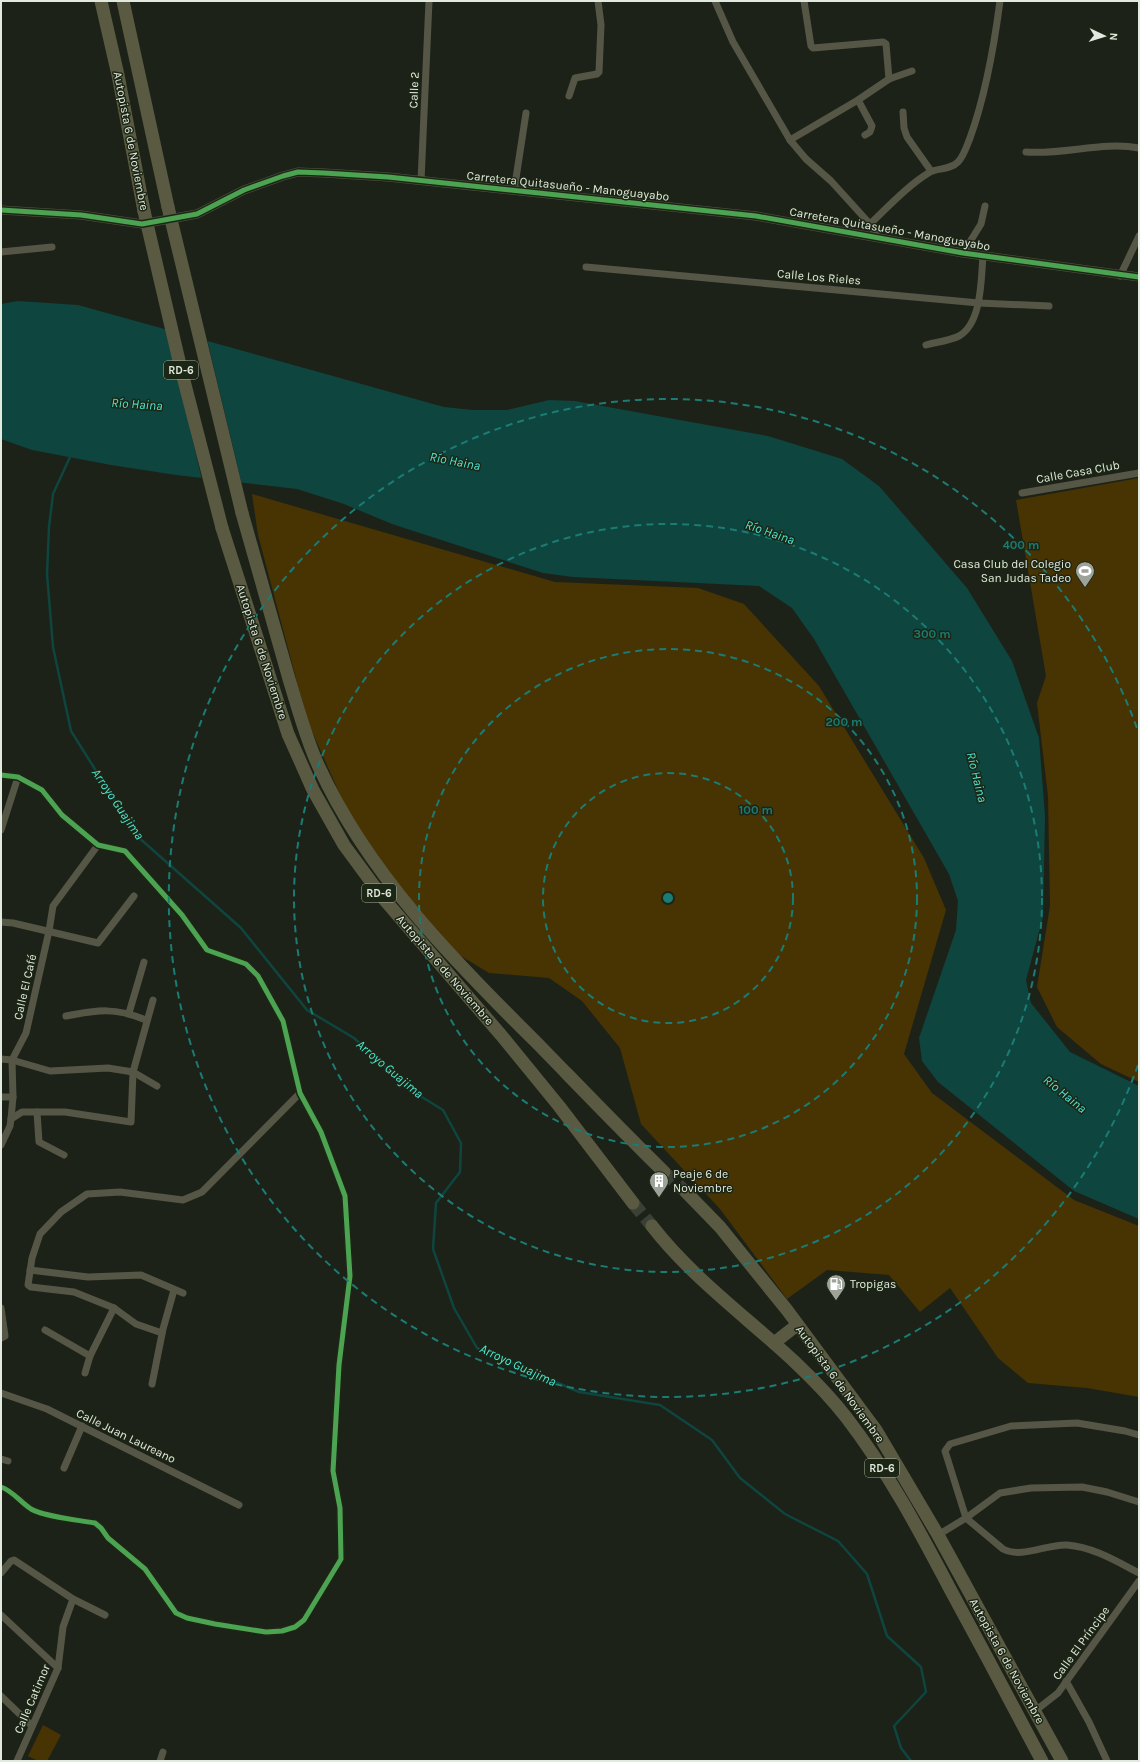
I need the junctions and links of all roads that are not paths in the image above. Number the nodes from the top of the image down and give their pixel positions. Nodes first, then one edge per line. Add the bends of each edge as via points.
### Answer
1 (101, 1) edge
2 (123, 1) edge
3 (429, 1) edge
4 (598, 1) edge
5 (715, 1) edge
6 (804, 1) edge
7 (1000, 1) edge
8 (912, 71) dead end
9 (889, 79) junction
10 (569, 96) dead end
11 (858, 100) junction
12 (903, 112) dead end
13 (526, 113) dead end
14 (865, 135) dead end
15 (790, 140) junction
16 (1139, 148) edge
17 (1026, 152) dead end
18 (931, 171) junction
19 (421, 181) junction
20 (514, 191) junction
21 (985, 206) dead end
22 (1, 210) edge
23 (870, 224) junction
24 (1139, 236) edge
25 (878, 238) junction
26 (52, 247) dead end
27 (1, 252) edge
28 (963, 253) junction
29 (983, 256) junction
30 (586, 267) dead end
31 (1120, 276) junction
32 (1139, 277) edge
33 (979, 303) junction
34 (1049, 306) dead end
35 (926, 345) dead end
36 (1139, 473) edge
37 (1022, 493) dead end
38 (1, 775) edge
39 (18, 777) junction
40 (1, 830) edge
41 (98, 845) junction
42 (134, 896) dead end
43 (1, 922) edge
44 (49, 931) junction
45 (144, 962) dead end
46 (153, 1000) dead end
47 (129, 1013) junction
48 (66, 1016) dead end
49 (146, 1020) junction
50 (1, 1059) edge
51 (12, 1060) junction
52 (133, 1072) junction
53 (157, 1086) dead end
54 (300, 1093) junction
55 (1, 1097) edge
56 (14, 1097) junction
57 (37, 1112) junction
58 (11, 1119) junction
59 (1, 1145) edge
60 (64, 1155) dead end
61 (664, 1172) tunnel mouth
62 (686, 1192) tunnel mouth
63 (633, 1203) tunnel mouth
64 (652, 1226) tunnel mouth
65 (30, 1270) junction
66 (174, 1290) junction
67 (183, 1292) dead end
68 (1, 1308) edge
69 (114, 1308) junction
70 (797, 1325) junction
71 (45, 1330) dead end
72 (162, 1334) junction
73 (1, 1338) edge
74 (774, 1343) junction
75 (90, 1356) junction
76 (85, 1373) dead end
77 (152, 1384) dead end
78 (1, 1393) edge
79 (82, 1426) junction
80 (1139, 1435) edge
81 (64, 1468) dead end
82 (1, 1487) edge
83 (1139, 1502) edge
84 (239, 1505) dead end
85 (966, 1518) junction
86 (938, 1535) junction
87 (1, 1573) edge
88 (1139, 1573) edge
89 (1139, 1581) edge
90 (74, 1598) junction
91 (1, 1615) edge
92 (105, 1615) dead end
93 (58, 1668) junction
94 (1066, 1681) junction
95 (1, 1696) edge
96 (1035, 1712) junction
97 (32, 1726) junction
98 (163, 1752) dead end
99 (17, 1761) edge
100 (160, 1761) edge
101 (1042, 1761) edge
102 (1062, 1761) edge
103 (1107, 1761) edge

1 - 63 highway, Autopista 6 de Noviembre / RD-6, bridge via 144,211 181,369 222,528 288,734 313,790 344,845 383,898 550,1094
2 - 61 highway, Autopista 6 de Noviembre / RD-6, bridge via 168,207 242,513 301,718 318,766 365,848 428,930 479,986
3 - 19 street, Calle 2
4 - 10 street via 601,25 599,72 575,78
5 - 15 street via 733,42
6 - 9 street via 813,48 883,42 886,44
7 - 18 street via 983,98 964,151 958,162 949,168
8 - 9 street
9 - 11 street
11 - 14 street via 872,126 870,132
11 - 15 street
12 - 18 street via 907,137
13 - 20 street
15 - 23 street
16 - 17 street via 1121,145 1052,153
18 - 23 street via 899,195
19 - 20 street, Carretera Quitasueño - Manoguayabo
19 - 22 street, Carretera Quitasueño - Manoguayabo via 298,172 244,190 197,214 142,224 81,215
20 - 25 street, Carretera Quitasueño - Manoguayabo via 756,216
21 - 28 street via 981,224
23 - 25 street
24 - 31 street
25 - 28 street, Carretera Quitasueño - Manoguayabo
26 - 27 street
28 - 29 street, Carretera Quitasueño - Manoguayabo
29 - 31 street, Carretera Quitasueño - Manoguayabo
29 - 33 street
30 - 33 street, Calle Los Rieles
31 - 32 street, Carretera Quitasueño - Manoguayabo
33 - 34 street, Calle Los Rieles
33 - 35 street via 966,330 959,336
36 - 37 street, Calle Casa Club
38 - 39 street
39 - 40 street
39 - 41 street via 42,790 62,815
41 - 44 street, Calle El Café via 53,906
41 - 54 street via 126,851 182,915 207,950 246,964 258,976 283,1021
42 - 44 street via 98,943
43 - 44 street
44 - 51 street, Calle El Café via 26,1033
45 - 47 street
46 - 49 street
47 - 48 street via 100,1010
47 - 49 street
49 - 52 street
50 - 51 street
51 - 52 street via 50,1071 108,1068
51 - 56 street
52 - 53 street
52 - 57 street via 132,1122 65,1112
54 - 65 street via 202,1192 183,1200 120,1192 87,1194 61,1212 40,1234
54 - 82 street via 321,1132 345,1196 350,1276 339,1366 333,1471 340,1508 341,1559 304,1620 282,1631 266,1632 187,1618 176,1613 145,1569 108,1538 95,1523 39,1512
55 - 56 street
56 - 58 street
57 - 58 street via 22,1112
57 - 60 street via 39,1142
58 - 59 street
62 - 70 highway, Autopista 6 de Noviembre / RD-6 via 720,1227
64 - 74 highway, Autopista 6 de Noviembre / RD-6 via 692,1270
65 - 66 street via 88,1278 141,1275
65 - 69 street via 28,1285 31,1287 74,1292
66 - 67 street
66 - 72 street
68 - 73 street via 5,1336
69 - 72 street via 136,1324
69 - 75 street
70 - 74 highway
70 - 86 highway, Autopista 6 de Noviembre / RD-6 via 876,1430
71 - 75 street
72 - 77 street
74 - 101 highway, Autopista 6 de Noviembre / RD-6 via 846,1416 886,1475 916,1524
75 - 76 street
78 - 79 street, Calle Juan Laureano via 47,1409
79 - 81 street
79 - 84 street, Calle Juan Laureano
80 - 85 street via 1077,1424 1011,1426 950,1444 945,1451
83 - 85 street via 1082,1487 1031,1488 1000,1493
85 - 86 street
85 - 88 street via 1009,1552 1066,1545 1101,1553
86 - 96 highway, Autopista 6 de Noviembre / RD-6
87 - 90 street via 10,1561 14,1560
89 - 94 street, Calle El Príncipe
90 - 92 street
90 - 93 street, Calle Catimor via 63,1627
91 - 93 street
93 - 97 street, Calle Catimor
94 - 96 street, Calle El Príncipe via 1058,1693
94 - 103 street
95 - 97 street
96 - 102 highway, Autopista 6 de Noviembre / RD-6
97 - 99 street, Calle Catimor
98 - 100 street

